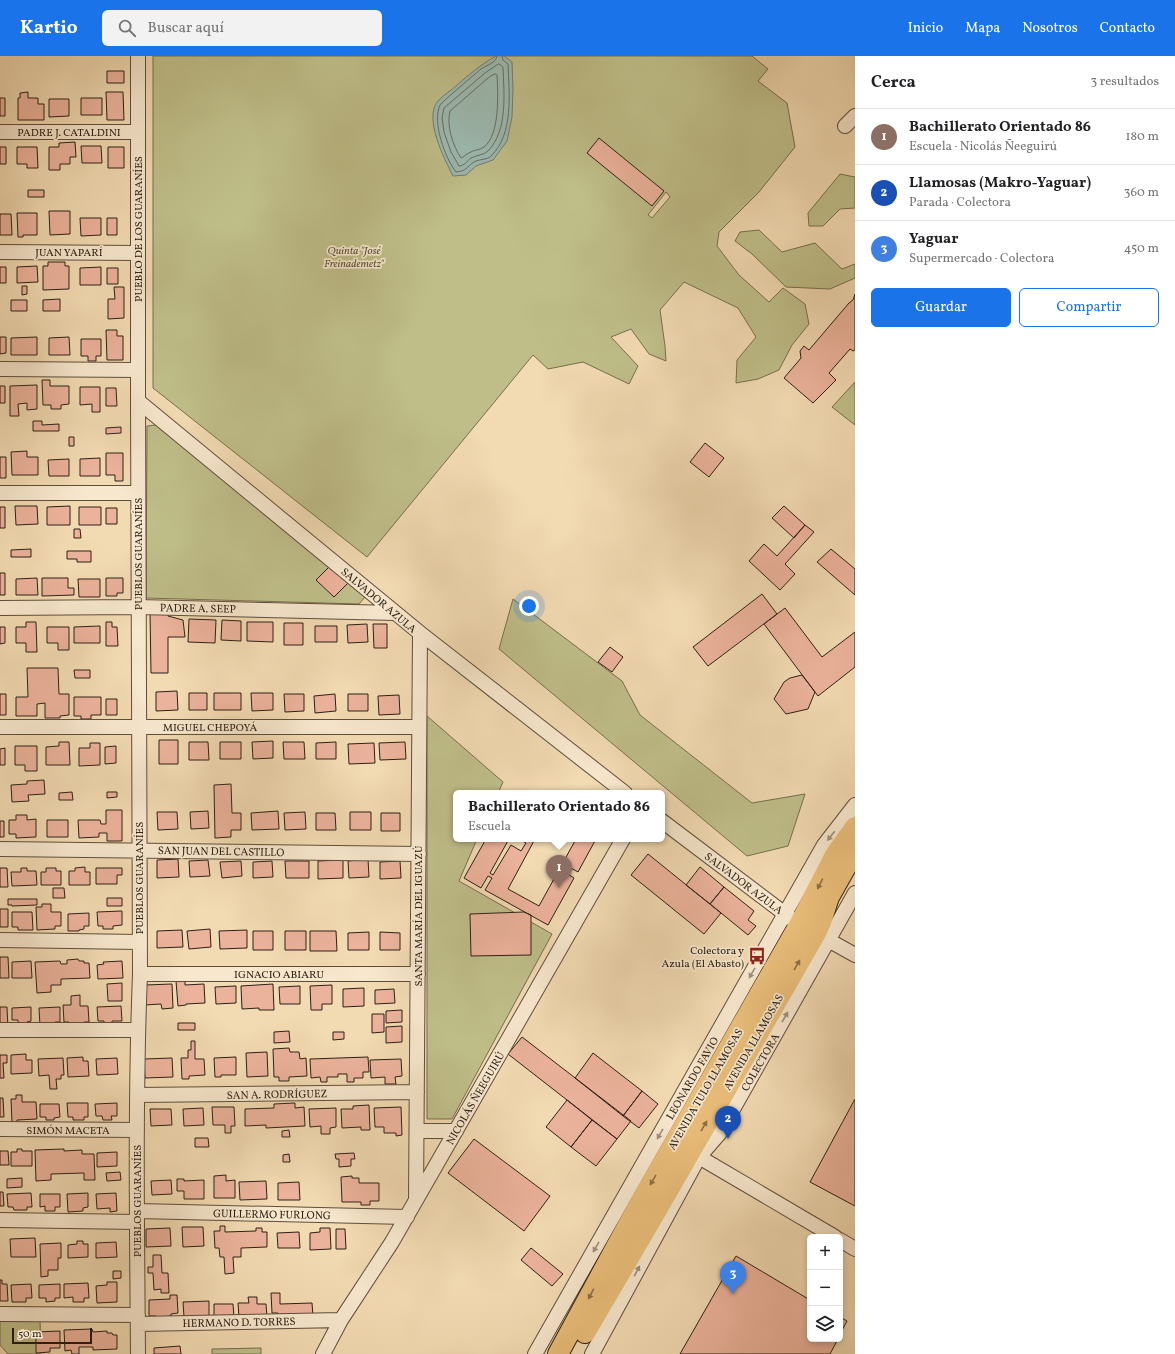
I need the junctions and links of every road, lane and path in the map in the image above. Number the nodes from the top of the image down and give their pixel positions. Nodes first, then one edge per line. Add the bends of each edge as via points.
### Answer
1 (138, 56) edge
2 (855, 116) edge
3 (845, 126) dead end
4 (0, 132) edge
5 (138, 132) junction
6 (0, 252) edge
7 (138, 253) junction
8 (0, 369) edge
9 (138, 370) junction
10 (138, 401) junction
11 (0, 493) edge
12 (138, 493) junction
13 (138, 607) junction
14 (0, 608) edge
15 (396, 613) junction
16 (420, 633) junction
17 (0, 727) edge
18 (419, 727) junction
19 (139, 728) junction
20 (622, 790) edge
21 (855, 805) edge
22 (665, 823) edge
23 (855, 826) edge
24 (621, 842) edge
25 (0, 849) edge
26 (139, 850) junction
27 (855, 852) edge
28 (419, 854) junction
29 (855, 893) edge
30 (807, 928) junction
31 (0, 940) edge
32 (140, 942) junction
33 (855, 954) edge
34 (140, 974) junction
35 (418, 974) junction
36 (0, 1030) edge
37 (138, 1030) junction
38 (417, 1092) junction
39 (137, 1095) junction
40 (0, 1129) edge
41 (137, 1130) junction
42 (417, 1131) junction
43 (456, 1131) junction
44 (699, 1157) junction
45 (416, 1200) junction
46 (137, 1217) junction
47 (406, 1217) junction
48 (0, 1220) edge
49 (830, 1234) edge
50 (843, 1242) edge
51 (855, 1248) edge
52 (0, 1314) edge
53 (138, 1319) junction
54 (341, 1320) junction
55 (138, 1354) edge
56 (322, 1354) edge
57 (535, 1354) edge
58 (558, 1354) edge
59 (573, 1354) edge
60 (592, 1354) edge

1 - 5 street, PUEBLO DE LOS GUARANÍES
2 - 3 street
4 - 5 street, PADRE J. CATALDINI
5 - 7 street, PUEBLO DE LOS GUARANÍES
6 - 7 street, JUAN YAPARÍ
7 - 9 street, PUEBLO DE LOS GUARANÍES
8 - 9 street
9 - 10 street, PUEBLO DE LOS GUARANÍES
10 - 12 street, PUEBLOS GUARANÍES
10 - 15 street, SALVADOR AZULA
11 - 12 street
12 - 13 street, PUEBLOS GUARANÍES
13 - 14 street, PADRE A. SEEP
13 - 15 street, PADRE A. SEEP
13 - 19 street, PUEBLOS GUARANÍES
15 - 16 street, SALVADOR AZULA
16 - 18 street, SANTA MARÍA DEL IGUAZÚ
16 - 20 street, SALVADOR AZULA
17 - 19 street, MIGUEL CHEPOYÁ
18 - 19 street, MIGUEL CHEPOYÁ
18 - 28 street, SANTA MARÍA DEL IGUAZÚ
19 - 26 street, PUEBLOS GUARANÍES
21 -> 30 street, LEONARDO FAVIO via 824,845
22 - 30 street, SALVADOR AZULA
23 -> 30 highway, AVENIDA TULO LLAMOSAS via 835,855
24 - 43 street, NICOLÁS ÑEEGUIRÚ
25 - 26 street, SAN JUAN DEL CASTILLO
26 - 28 street, SAN JUAN DEL CASTILLO
26 - 32 street, PUEBLOS GUARANÍES
27 - 30 highway, AVENIDA LLAMOSAS via 829,897 821,922
28 - 35 street, SANTA MARÍA DEL IGUAZÚ
29 - 30 street, COLECTORA
30 - 33 street, SALVADOR AZULA
44 -> 30 street, COLECTORA via 718,1134
30 -> 57 street, LEONARDO FAVIO
30 -> 58 highway, AVENIDA TULO LLAMOSAS via 641,1201
59 -> 30 highway, AVENIDA LLAMOSAS via 657,1210
31 - 32 street
32 - 34 street, PUEBLOS GUARANÍES
34 - 35 street, IGNACIO ABIARU
34 - 37 street, PUEBLOS GUARANÍES
35 - 38 street, SANTA MARÍA DEL IGUAZÚ
36 - 37 street
37 - 39 street, PUEBLOS GUARANÍES
38 - 39 street, SAN A. RODRÍGUEZ
38 - 42 street, SANTA MARÍA DEL IGUAZÚ
39 - 41 street, PUEBLOS GUARANÍES
40 - 41 street, SIMÓN MACETA
41 - 46 street, PUEBLOS GUARANÍES
42 - 43 street
42 - 45 street, SANTA MARÍA DEL IGUAZÚ
43 - 45 street, NICOLÁS ÑEEGUIRÚ
44 - 49 street
60 -> 44 street, COLECTORA
45 - 47 street, NICOLÁS ÑEEGUIRÚ
46 - 47 street, GUILLERMO FURLONG
46 - 48 street, GUILLERMO FURLONG
46 - 53 street, PUEBLOS GUARANÍES
47 - 54 street, NICOLÁS ÑEEGUIRÚ
50 - 51 street
52 - 53 street, HERMANO D. TORRES
53 - 54 street, HERMANO D. TORRES
53 - 55 street, PUEBLOS GUARANÍES
54 - 56 street, NICOLÁS ÑEEGUIRÚ

